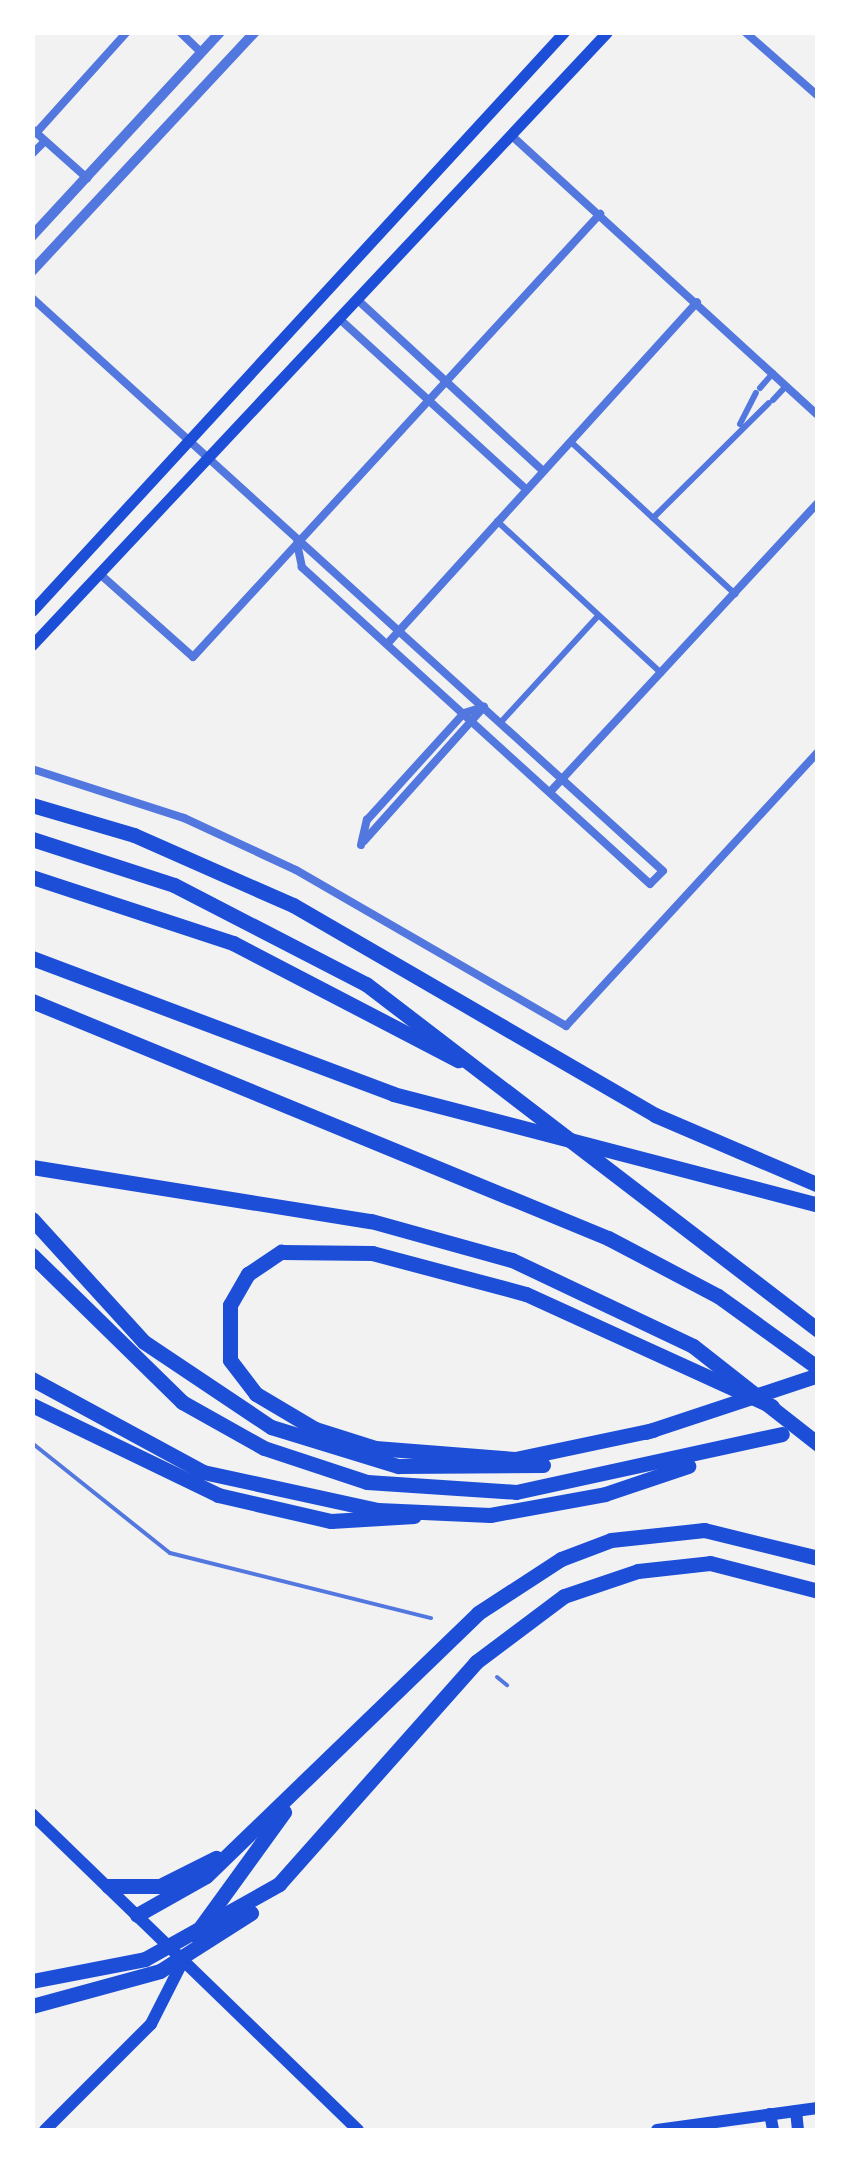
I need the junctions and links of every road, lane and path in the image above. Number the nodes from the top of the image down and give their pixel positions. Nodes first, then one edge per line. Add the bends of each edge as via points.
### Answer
1 (127, 32) edge
2 (180, 32) edge
3 (220, 32) edge
4 (255, 32) edge
5 (564, 32) edge
6 (607, 32) edge
7 (745, 32) edge
8 (202, 52) junction
9 (818, 96) edge
10 (34, 131) edge
11 (512, 136) junction
12 (45, 140) junction
13 (32, 154) edge
14 (87, 178) junction
15 (600, 214) junction
16 (32, 236) edge
17 (32, 271) edge
18 (32, 298) edge
19 (697, 302) junction
20 (362, 304) junction
21 (344, 322) junction
22 (773, 373) junction
23 (444, 380) junction
24 (786, 386) junction
25 (427, 399) junction
26 (818, 415) edge
27 (740, 424) junction
28 (185, 440) junction
29 (572, 442) junction
30 (210, 464) junction
31 (543, 470) junction
32 (526, 489) junction
33 (818, 503) edge
34 (653, 518) junction
35 (497, 521) junction
36 (297, 544) junction
37 (101, 576) junction
38 (736, 594) junction
39 (32, 610) edge
40 (598, 616) junction
41 (400, 629) junction
42 (388, 643) junction
43 (32, 645) edge
44 (663, 675) junction
45 (484, 707) junction
46 (464, 713) junction
47 (474, 722) junction
48 (500, 722) junction
49 (818, 752) edge
50 (32, 768) edge
51 (562, 778) junction
52 (550, 792) junction
53 (32, 805) edge
54 (32, 839) edge
55 (32, 877) edge
56 (32, 958) edge
57 (32, 1000) edge
58 (518, 1094) junction
59 (38, 1168) edge
60 (818, 1185) edge
61 (818, 1205) edge
62 (32, 1219) edge
63 (32, 1255) edge
64 (818, 1330) edge
65 (815, 1368) edge
66 (32, 1379) edge
67 (32, 1405) edge
68 (772, 1406) junction
69 (818, 1426) edge
70 (653, 1430) junction
71 (782, 1434) junction
72 (32, 1443) edge
73 (818, 1444) edge
74 (422, 1513) junction
75 (818, 1558) edge
76 (818, 1591) edge
77 (431, 1618) dead end
78 (497, 1677) dead end
79 (506, 1685) dead end
80 (292, 1800) junction
81 (36, 1824) edge
82 (232, 1849) junction
83 (278, 1884) junction
84 (108, 1886) junction
85 (138, 1915) junction
86 (184, 1959) junction
87 (32, 1981) edge
88 (32, 2006) edge
89 (818, 2108) edge
90 (796, 2111) junction
91 (770, 2114) junction
92 (46, 2130) edge
93 (358, 2130) edge
94 (657, 2130) edge
95 (772, 2130) edge
96 (798, 2130) edge

1 - 10 street
2 - 8 street
3 - 8 street
4 - 17 street
5 - 28 main road
6 - 11 main road
7 - 9 street
8 - 14 street
10 - 12 street
11 - 15 street
11 - 20 main road
12 - 13 street
12 - 14 street
14 - 16 street
15 - 19 street
15 - 23 street
18 - 28 street
19 - 22 street
19 - 29 street
20 - 21 main road
20 - 23 street
21 - 25 street
21 - 30 main road
22 - 24 street
22 - 27 street
23 - 25 street
23 - 31 street
24 - 26 street
24 - 27 street
25 - 32 street
25 - 36 street
27 - 34 street
28 - 30 street
28 - 39 main road
29 - 31 street
29 - 34 street
30 - 36 street
30 - 37 main road
31 - 32 street
32 - 35 street
33 - 38 street
34 - 38 street
35 - 40 street
35 - 41 street
36 - 37 street via 193,657
36 - 41 street
36 - 42 street via 302,567
37 - 43 main road
38 - 44 street
40 - 44 street
40 - 48 street
41 - 42 street
41 - 45 street
42 - 46 street
44 - 51 street
45 - 46 street
45 - 47 street
45 - 48 street
46 - 47 street
46 - 47 street via 367,820 361,845
47 - 52 street
48 - 51 street
49 - 50 street via 566,1026 296,870 184,818
51 - 52 street
51 - 52 street via 663,871 650,884
53 - 60 highway via 134,836 294,905 654,1114
54 - 58 highway via 78,851 316,954
55 - 58 highway via 233,942
56 - 61 highway via 393,1094
57 - 65 highway via 608,1238 718,1296
58 - 64 highway
59 - 68 highway via 306,1208 468,1246 593,1292 745,1382
62 - 70 highway via 174,1367 306,1442 398,1466 503,1472
63 - 71 highway via 182,1402 264,1448 367,1482 516,1492
65 - 70 highway
66 - 74 highway via 203,1472 260,1491
67 - 74 highway via 144,1466 257,1507 359,1523
68 - 70 highway via 724,1390 571,1311 372,1253 311,1245 281,1252 248,1274 230,1305 230,1360 256,1394 314,1429 375,1448 515,1460
68 - 73 highway
69 - 71 highway
71 - 74 highway via 572,1502 490,1516
72 - 77 lane via 170,1553
75 - 80 highway via 704,1530 611,1540 560,1559 478,1613
76 - 83 highway via 710,1563 638,1570 564,1596 476,1662
78 - 79 lane
80 - 82 highway
80 - 86 highway
81 - 84 main road
82 - 84 highway via 160,1886
82 - 85 highway via 164,1906
83 - 87 highway via 166,1950
83 - 88 highway via 193,1955
84 - 85 main road
85 - 86 main road
86 - 92 main road via 151,2024
86 - 93 main road
89 - 90 main road
90 - 91 main road
90 - 96 main road
91 - 94 main road
91 - 95 main road

